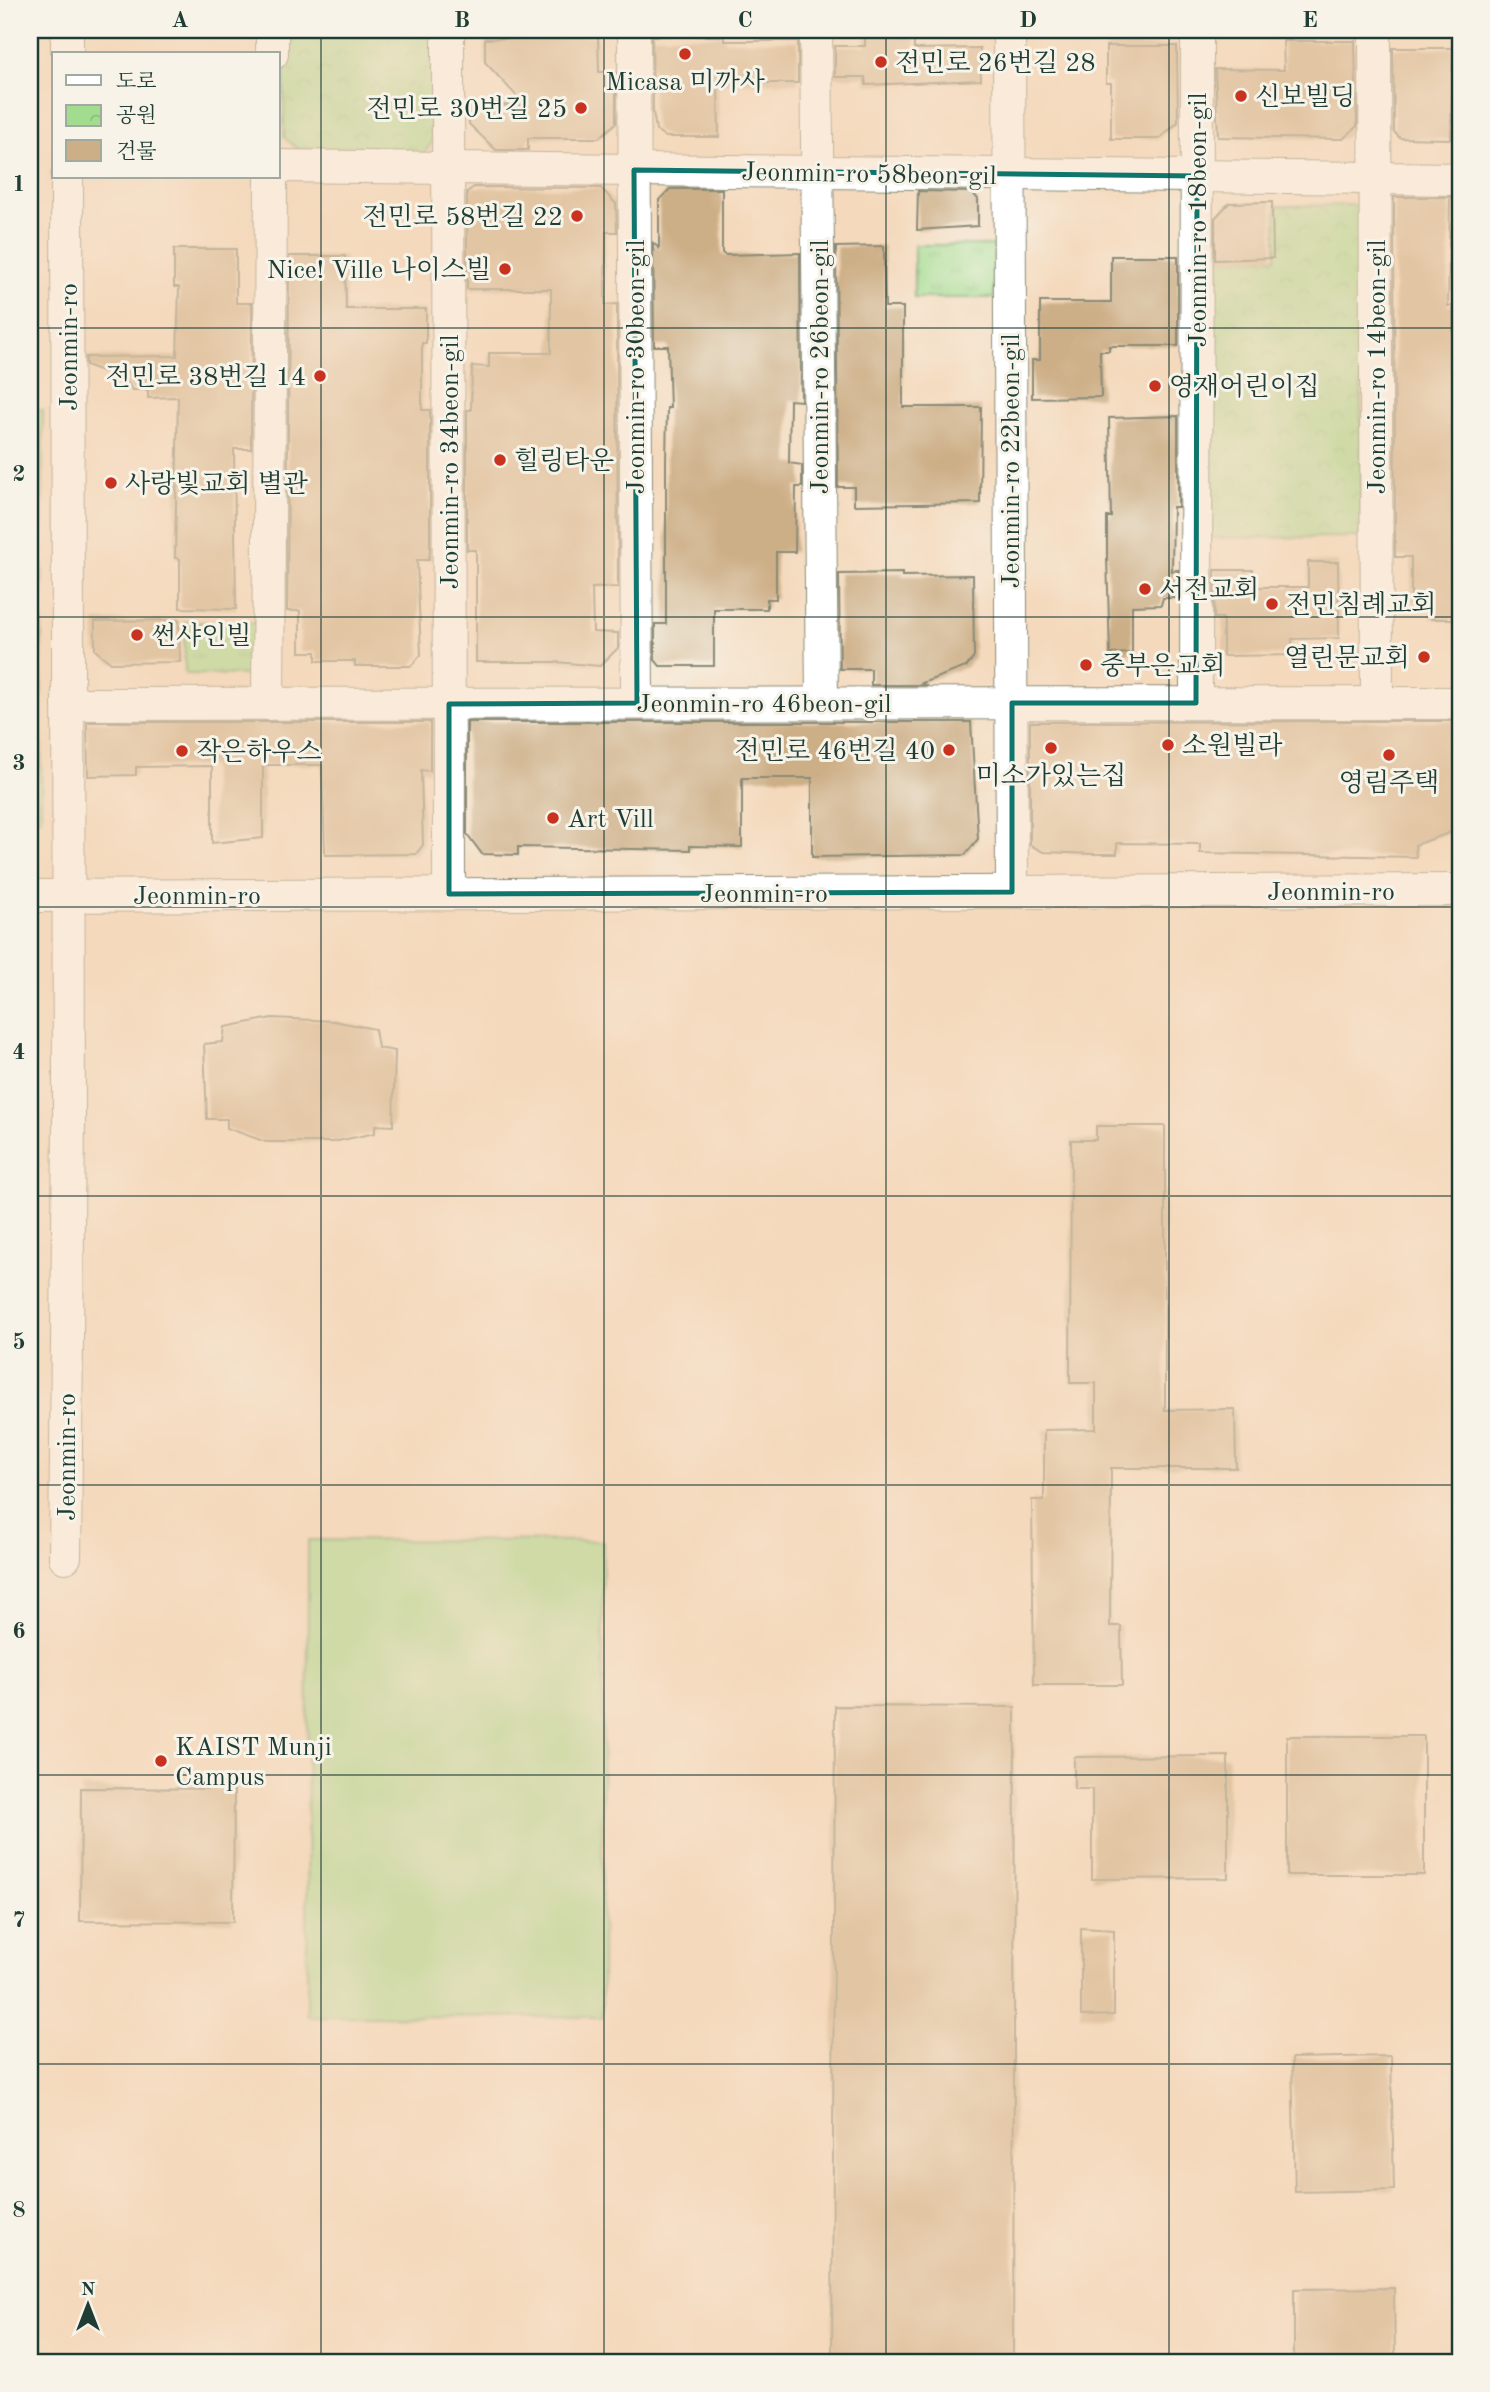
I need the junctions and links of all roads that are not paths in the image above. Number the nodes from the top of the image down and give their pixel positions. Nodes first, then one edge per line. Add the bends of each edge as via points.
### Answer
1 (67, 30) edge
2 (272, 30) edge
3 (449, 30) edge
4 (634, 30) edge
5 (816, 30) edge
6 (1009, 30) edge
7 (1197, 30) edge
8 (1375, 30) edge
9 (67, 52) edge
10 (272, 52) edge
11 (280, 166) edge
12 (449, 168) junction
13 (634, 170) junction
14 (817, 172) junction
15 (1007, 174) junction
16 (1197, 176) junction
17 (67, 178) edge
18 (271, 178) edge
19 (1376, 178) junction
20 (1460, 179) edge
21 (1460, 703) edge
22 (68, 704) junction
23 (268, 704) junction
24 (449, 704) junction
25 (637, 704) junction
26 (821, 704) junction
27 (1012, 704) junction
28 (1196, 704) junction
29 (1377, 704) junction
30 (1460, 890) edge
31 (1012, 892) junction
32 (449, 894) junction
33 (68, 895) junction
34 (30, 897) edge
35 (65, 1557) dead end

1 - 9 street
2 - 10 street
3 - 12 street, Jeonmin-ro 34beon-gil
4 - 13 street, Jeonmin-ro 30beon-gil
5 - 14 street, Jeonmin-ro 26beon-gil
6 - 15 street, Jeonmin-ro 22beon-gil
7 - 16 street, Jeonmin-ro 18beon-gil
8 - 19 street, Jeonmin-ro 14beon-gil
11 - 12 street, Jeonmin-ro 58beon-gil
12 - 13 street, Jeonmin-ro 58beon-gil
12 - 24 street, Jeonmin-ro 34beon-gil
13 - 14 street, Jeonmin-ro 58beon-gil
13 - 25 street, Jeonmin-ro 30beon-gil
14 - 15 street, Jeonmin-ro 58beon-gil
14 - 26 street, Jeonmin-ro 26beon-gil
15 - 16 street, Jeonmin-ro 58beon-gil
15 - 27 street, Jeonmin-ro 22beon-gil
16 - 19 street, Jeonmin-ro 58beon-gil
16 - 28 street, Jeonmin-ro 18beon-gil
17 - 22 street, Jeonmin-ro
18 - 23 street
19 - 20 street, Jeonmin-ro 58beon-gil
19 - 29 street, Jeonmin-ro 14beon-gil
21 - 29 street, Jeonmin-ro 46beon-gil
22 - 23 street, Jeonmin-ro 46beon-gil
22 - 33 street, Jeonmin-ro
23 - 24 street, Jeonmin-ro 46beon-gil
24 - 25 street, Jeonmin-ro 46beon-gil
24 - 32 street, Jeonmin-ro 34beon-gil
25 - 26 street, Jeonmin-ro 46beon-gil
26 - 27 street, Jeonmin-ro 46beon-gil
27 - 28 street, Jeonmin-ro 46beon-gil
27 - 31 street, Jeonmin-ro 22beon-gil
28 - 29 street, Jeonmin-ro 46beon-gil
30 - 31 street, Jeonmin-ro
31 - 32 street, Jeonmin-ro
32 - 33 street, Jeonmin-ro
33 - 34 street, Jeonmin-ro
33 - 35 street, Jeonmin-ro

